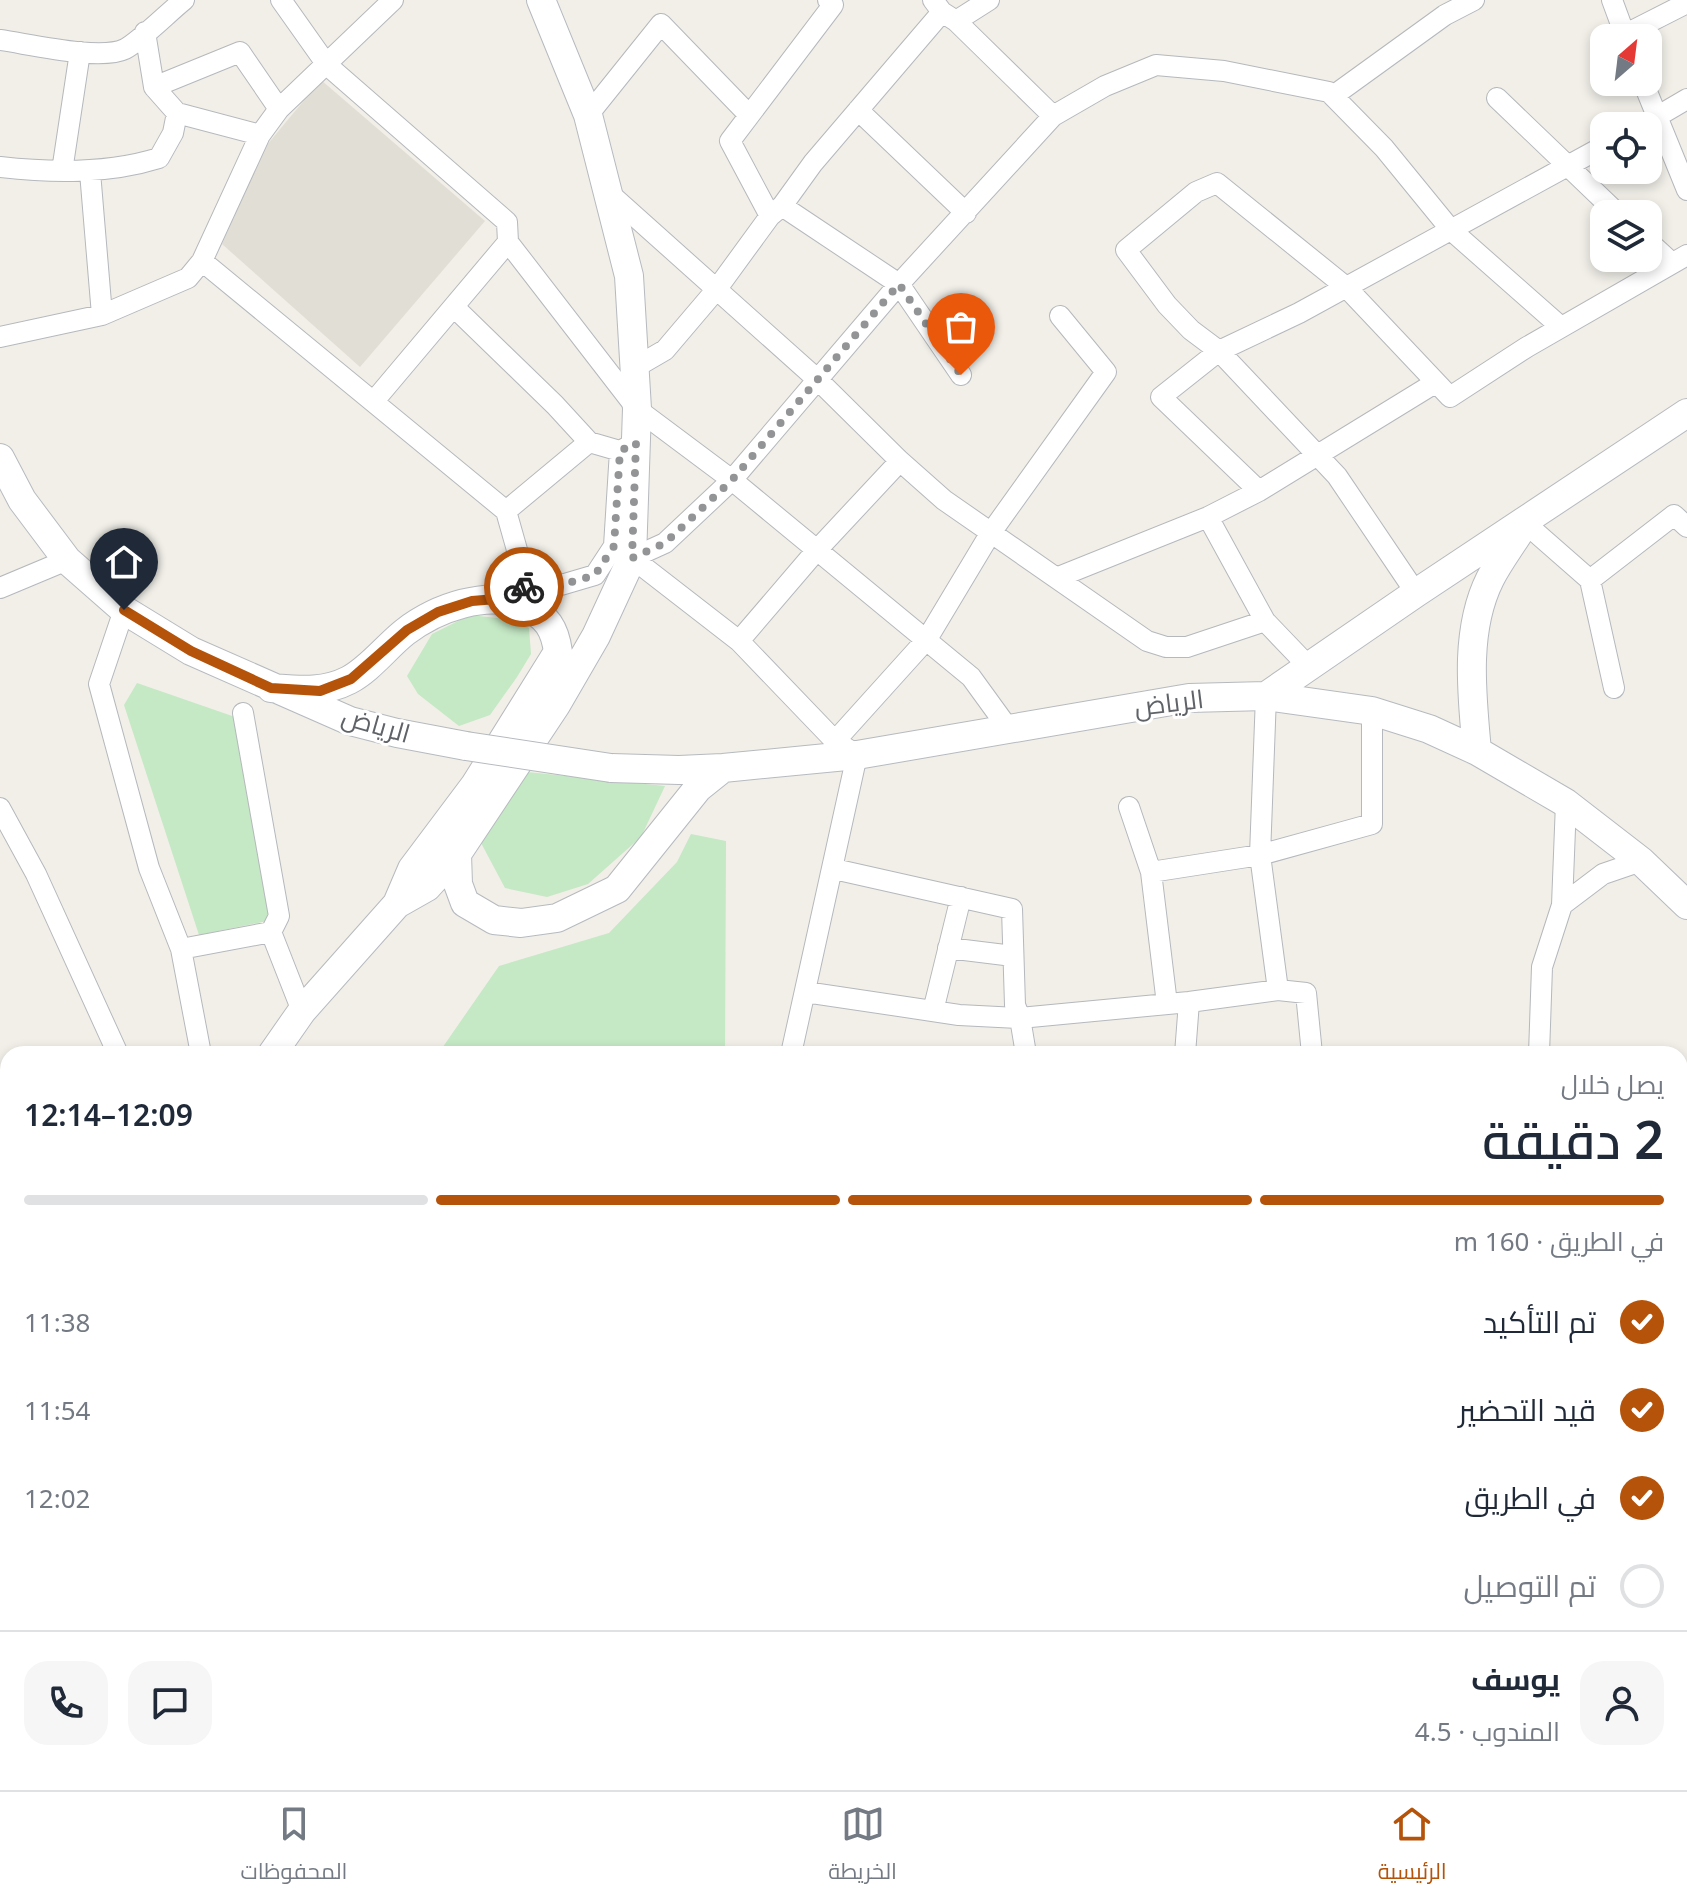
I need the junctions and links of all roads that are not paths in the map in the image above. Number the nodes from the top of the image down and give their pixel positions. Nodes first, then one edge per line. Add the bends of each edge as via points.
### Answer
1 (184, 0) edge
2 (281, 0) edge
3 (393, 0) edge
4 (541, 0) edge
5 (828, 0) edge
6 (989, 0) edge
7 (1474, 0) edge
8 (1612, 0) edge
9 (1687, 3) edge
10 (1441, 8) edge
11 (944, 11) edge
12 (1621, 24) edge
13 (1648, 24) edge
14 (145, 32) junction
15 (0, 40) edge
16 (80, 52) junction
17 (327, 65) junction
18 (154, 87) junction
19 (1333, 96) junction
20 (1497, 98) dead end
21 (1687, 99) edge
22 (279, 109) junction
23 (858, 110) junction
24 (177, 113) junction
25 (588, 115) junction
26 (749, 115) junction
27 (1662, 115) edge
28 (1053, 116) junction
29 (260, 135) junction
30 (1662, 144) edge
31 (1590, 154) edge
32 (1569, 166) junction
33 (0, 167) edge
34 (62, 171) junction
35 (90, 172) junction
36 (1687, 190) edge
37 (610, 194) junction
38 (1604, 200) edge
39 (776, 211) junction
40 (966, 213) junction
41 (1451, 230) junction
42 (508, 242) junction
43 (1662, 249) edge
44 (1680, 259) edge
45 (202, 261) junction
46 (899, 284) junction
47 (1346, 287) junction
48 (716, 290) junction
49 (454, 307) junction
50 (102, 315) junction
51 (1060, 316) dead end
52 (1561, 327) junction
53 (0, 337) edge
54 (1219, 351) junction
55 (634, 368) junction
56 (961, 375) dead end
57 (818, 380) junction
58 (1435, 383) junction
59 (374, 401) junction
60 (637, 409) junction
61 (1687, 413) edge
62 (589, 442) junction
63 (628, 447) junction
64 (1317, 454) junction
65 (0, 458) edge
66 (900, 461) junction
67 (732, 480) junction
68 (1259, 491) junction
69 (506, 511) junction
70 (1208, 517) junction
71 (1525, 523) junction
72 (1687, 527) edge
73 (990, 534) junction
74 (816, 551) junction
75 (632, 558) junction
76 (67, 560) junction
77 (533, 574) junction
78 (1056, 578) junction
79 (1590, 580) junction
80 (0, 588) edge
81 (1416, 593) junction
82 (514, 601) junction
83 (124, 610) junction
84 (1265, 621) junction
85 (927, 639) junction
86 (739, 641) junction
87 (1310, 668) junction
88 (271, 688) junction
89 (1614, 688) dead end
90 (1266, 696) junction
91 (1372, 711) junction
92 (243, 713) dead end
93 (1008, 728) junction
94 (846, 748) junction
95 (1477, 751) junction
96 (723, 768) junction
97 (1566, 803) junction
98 (1129, 807) dead end
99 (0, 808) edge
100 (457, 854) junction
101 (1260, 855) junction
102 (1641, 861) junction
103 (834, 869) junction
104 (1151, 872) junction
105 (961, 897) junction
106 (1686, 902) edge
107 (397, 904) junction
108 (1562, 905) junction
109 (271, 932) junction
110 (948, 948) junction
111 (181, 949) junction
112 (1013, 956) junction
113 (1278, 990) junction
114 (805, 992) junction
115 (1189, 1002) junction
116 (1167, 1004) junction
117 (302, 1011) junction
118 (933, 1011) junction
119 (1020, 1018) junction
120 (114, 1046) edge
121 (199, 1046) edge
122 (278, 1046) edge
123 (793, 1046) edge
124 (1025, 1046) edge
125 (1186, 1046) edge
126 (1311, 1046) edge
127 (1539, 1046) edge

1 - 14 street
2 - 17 street
3 - 17 street
4 - 25 street
5 - 26 street via 833,5
6 - 11 street
7 - 10 street
8 - 12 street
9 - 13 street
10 - 19 street
11 - 23 street
11 - 28 street
14 - 16 street via 125,49
14 - 18 street
15 - 16 street
16 - 34 street
17 - 22 street
17 - 42 street via 507,222
18 - 22 street via 240,52
18 - 24 street
19 - 28 street via 1224,71 1156,65
19 - 41 street
20 - 32 street
21 - 27 street
22 - 29 street
23 - 39 street
23 - 40 street
24 - 29 street
24 - 35 street via 159,158
25 - 26 street via 661,24
25 - 37 street
26 - 39 street via 730,141
28 - 40 street
29 - 45 street
30 - 36 street
31 - 32 street
32 - 38 street
32 - 41 street
33 - 34 street
34 - 35 street
35 - 50 street
37 - 48 street
37 - 55 street via 629,276
39 - 46 street
39 - 48 street
40 - 46 street
41 - 47 street
41 - 52 street
42 - 49 street
42 - 60 street
43 - 44 street
44 - 52 street
45 - 50 street via 188,278
45 - 59 street
46 - 56 street
46 - 57 street
47 - 54 street
47 - 54 street via 1217,183 1196,192 1126,250 1175,313
47 - 58 street
48 - 55 street via 665,350
48 - 57 street
49 - 59 street
49 - 62 street
50 - 53 street
51 - 73 street via 1106,372
52 - 58 street via 1450,397
54 - 64 street
54 - 68 street via 1161,397
55 - 60 street
57 - 66 street
57 - 67 street
58 - 64 street
59 - 69 street
60 - 63 street
60 - 67 street
61 - 71 street
62 - 63 street
62 - 69 street
63 - 75 street
63 - 77 street via 614,546 595,575 561,585
64 - 68 street
64 - 81 street
65 - 76 street, الرياض via 22,500
66 - 73 street
66 - 74 street
67 - 74 street
67 - 75 street via 665,543
68 - 70 street
69 - 77 street via 519,557
70 - 78 street
70 - 84 street
71 - 79 street
71 - 81 street
71 - 95 street via 1489,581 1474,628 1471,694
72 - 79 street via 1674,515
73 - 78 street
73 - 85 street
74 - 85 street
74 - 86 street
75 - 86 street
75 - 100 street via 556,705
76 - 80 street
76 - 83 street, الرياض
77 - 82 street
78 - 84 street via 1147,641 1166,647 1187,647
79 - 89 street
81 - 87 street
82 - 88 street via 472,601 438,612 407,630 351,679 320,691
82 - 107 street via 541,613 555,632 558,652 475,785 412,869
83 - 88 street, الرياض via 191,651
83 - 111 street via 99,684 149,868
84 - 87 street
85 - 93 street via 971,677
85 - 94 street
86 - 94 street
87 - 90 street
88 - 96 street, الرياض, bridge via 350,721 466,746 611,768
90 - 91 street, الرياض
90 - 93 street, الرياض via 1189,698
90 - 101 street
91 - 95 street, الرياض
91 - 101 street via 1372,824
92 - 109 street via 279,916
93 - 94 street, الرياض
94 - 96 street, الرياض
94 - 103 street
95 - 97 street, الرياض
96 - 100 street via 698,788 617,889 557,918 494,920 465,903
97 - 102 street, الرياض
97 - 108 street
98 - 104 street
99 - 120 street
100 - 107 street via 427,887
101 - 104 street
101 - 113 street
102 - 106 street, الرياض
102 - 108 street via 1603,874
103 - 105 street
103 - 114 street
104 - 116 street
105 - 110 street
105 - 112 street via 1012,909
107 - 117 street
108 - 127 street via 1542,967
109 - 111 street
109 - 117 street
110 - 112 street
110 - 118 street
111 - 121 street
112 - 119 street
113 - 115 street
113 - 126 street via 1306,993
114 - 118 street
114 - 123 street
115 - 116 street
115 - 125 street
116 - 119 street
117 - 122 street
118 - 119 street
119 - 124 street

